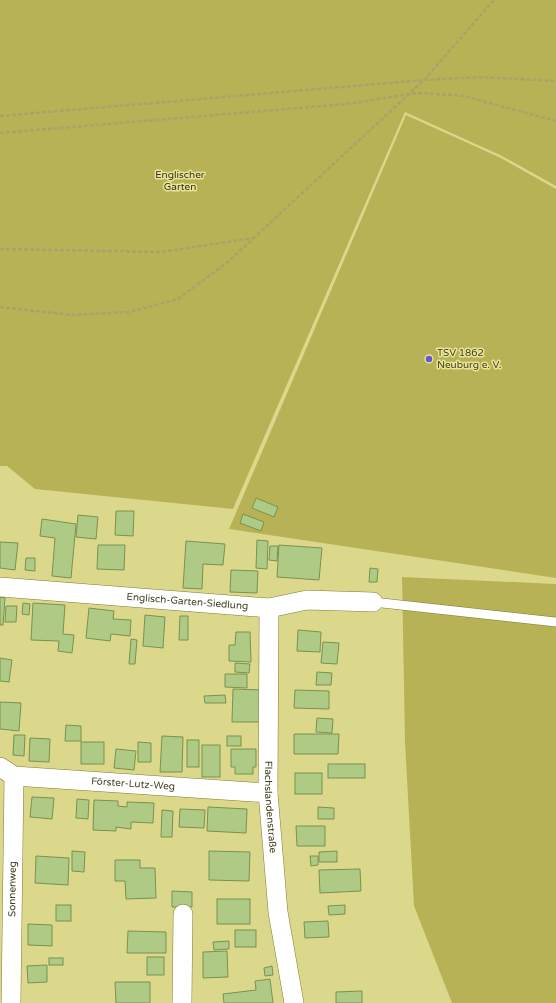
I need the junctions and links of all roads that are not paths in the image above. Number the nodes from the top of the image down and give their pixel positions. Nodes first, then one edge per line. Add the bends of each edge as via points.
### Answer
1 (0, 587) edge
2 (373, 602) joint
3 (269, 608) junction
4 (556, 622) edge
5 (7, 771) edge
6 (268, 793) junction
7 (184, 914) dead end
8 (11, 1003) edge
9 (182, 1003) edge
10 (294, 1003) edge

1 - 3 street, Englisch-Garten-Siedlung
2 - 3 street, Englisch-Garten-Siedlung via 306,600
2 - 4 lane
3 - 6 street, Flachslandenstraße
5 - 6 street, Förster-Lutz-Weg
5 - 8 street, Sonnenweg
6 - 10 street, Flachslandenstraße via 278,912
7 - 9 street

